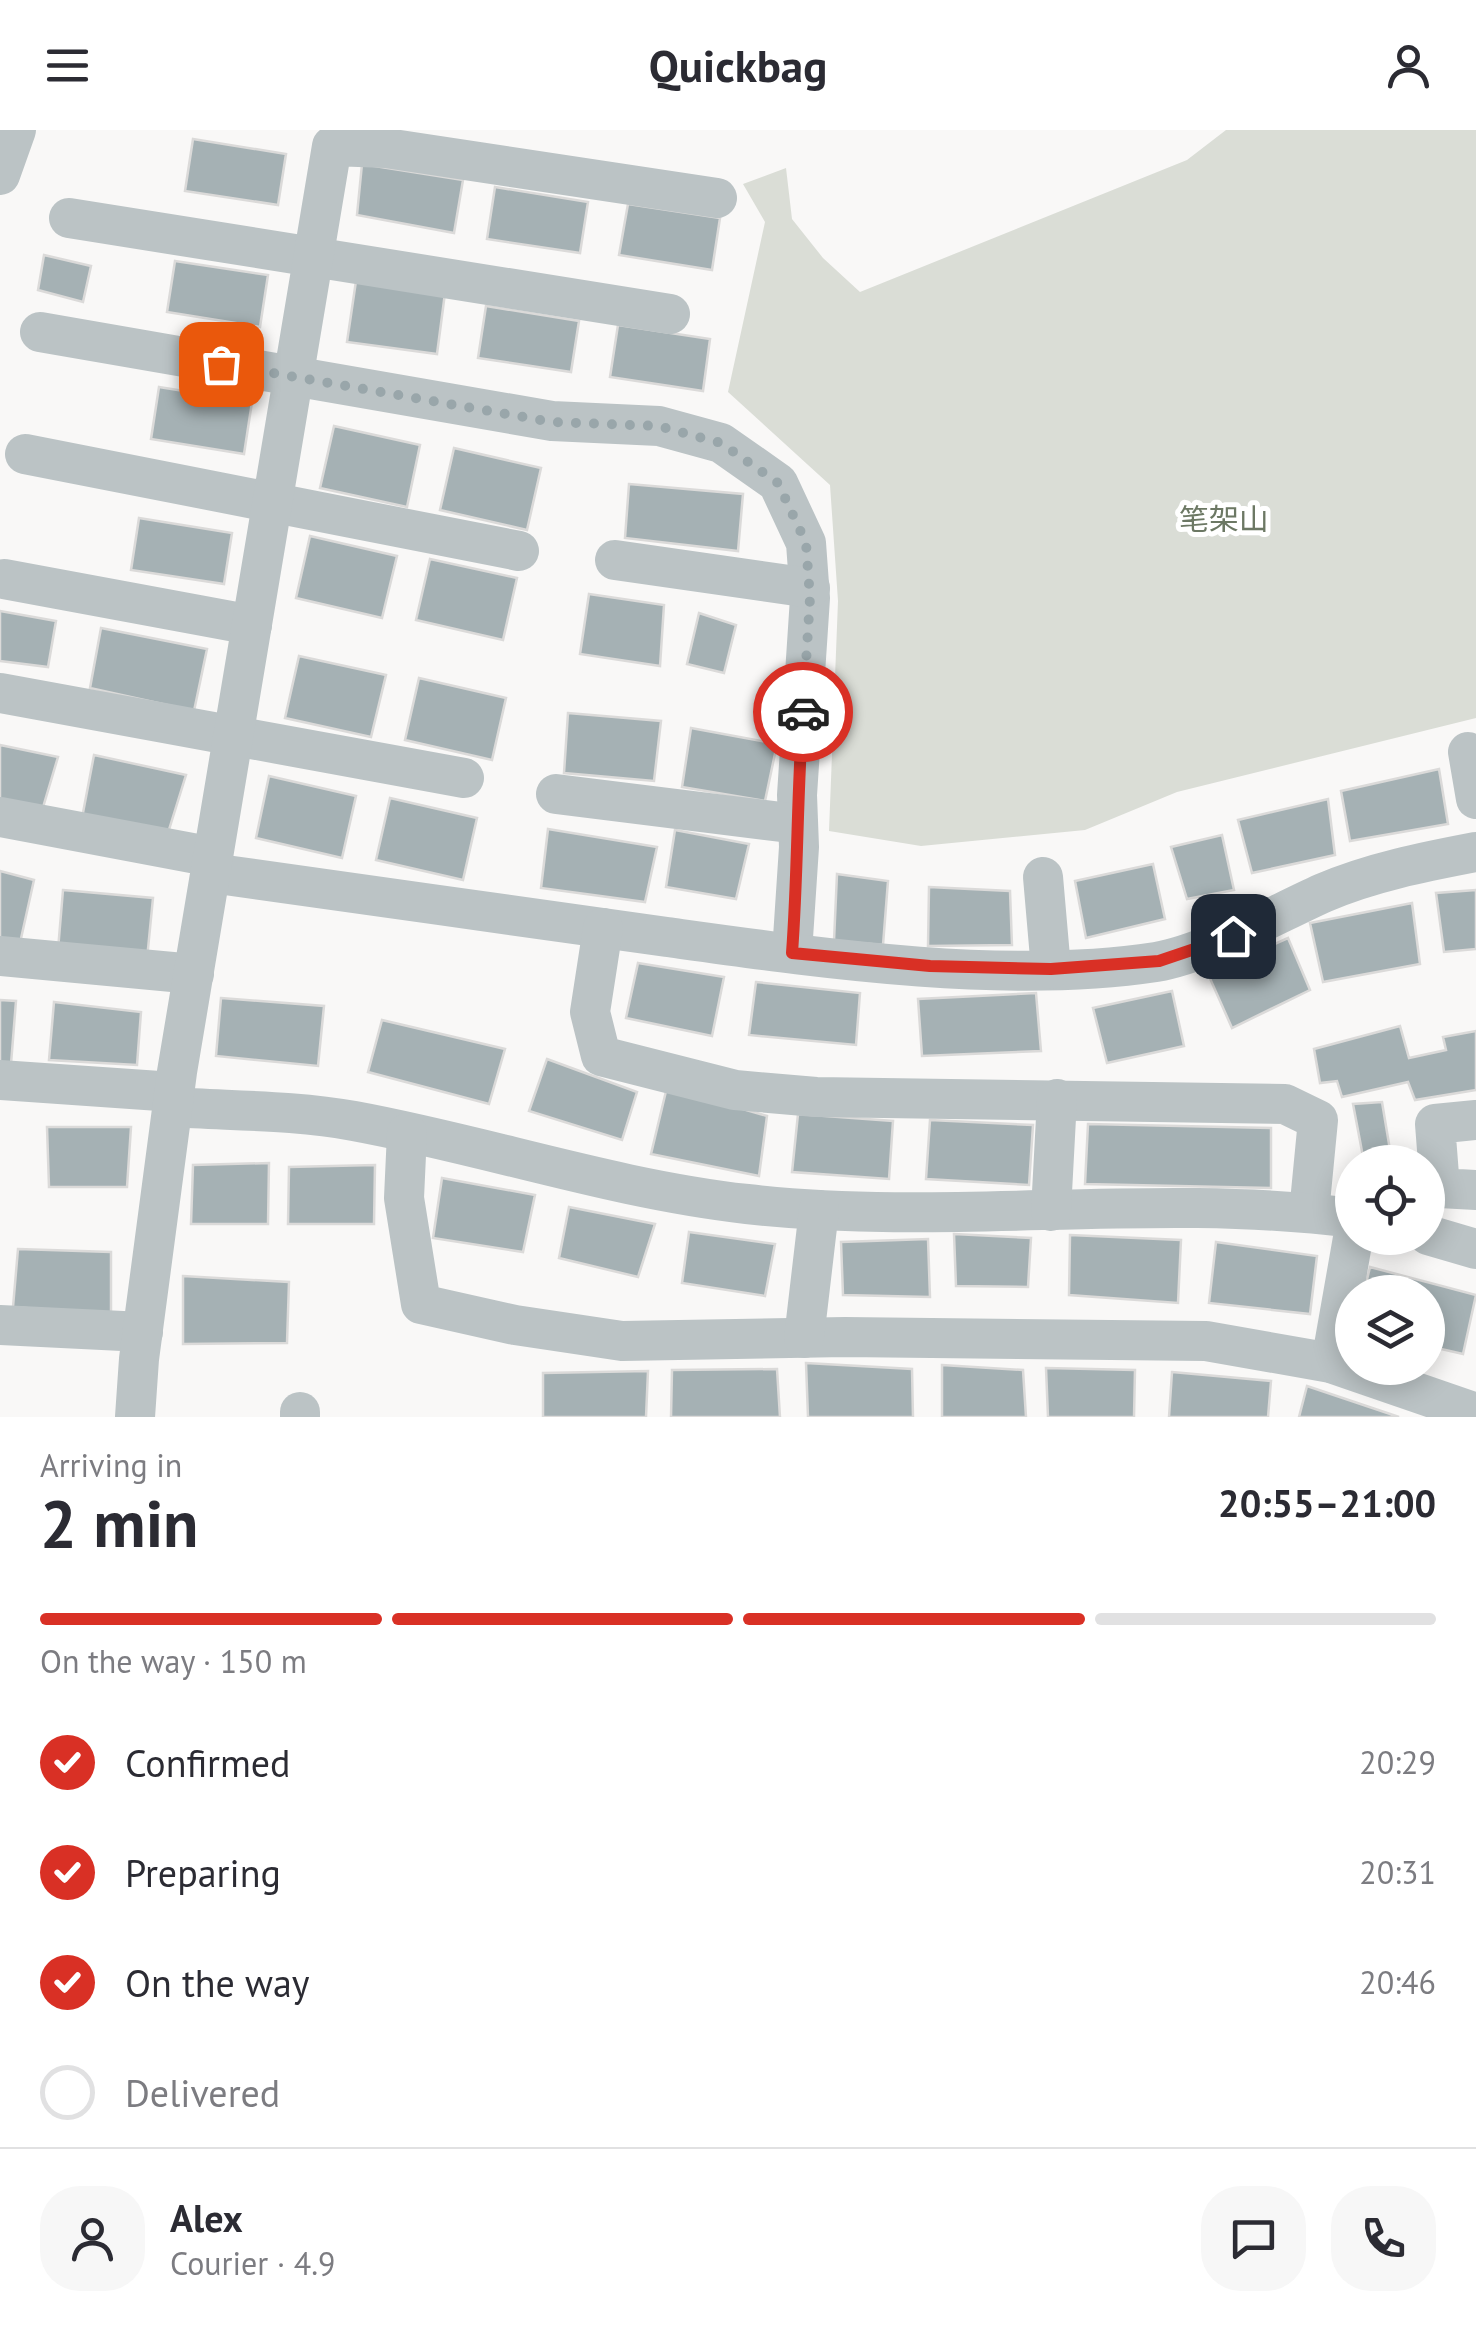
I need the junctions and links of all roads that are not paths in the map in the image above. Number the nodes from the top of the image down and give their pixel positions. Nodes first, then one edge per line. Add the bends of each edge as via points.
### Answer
1 (16, 130) edge
2 (0, 175) edge
3 (717, 198) dead end
4 (69, 218) dead end
5 (314, 256) junction
6 (670, 314) dead end
7 (40, 332) dead end
8 (294, 376) junction
9 (25, 454) dead end
10 (273, 501) junction
11 (519, 551) dead end
12 (615, 560) dead end
13 (4, 579) dead end
14 (810, 588) junction
15 (252, 625) junction
16 (0, 693) edge
17 (234, 736) junction
18 (1468, 752) dead end
19 (464, 778) dead end
20 (556, 794) dead end
21 (1476, 799) edge
22 (0, 817) edge
23 (798, 824) junction
24 (1476, 852) edge
25 (212, 865) junction
26 (1043, 877) dead end
27 (603, 928) junction
28 (792, 953) junction
29 (0, 956) edge
30 (1051, 969) junction
31 (194, 974) junction
32 (0, 1080) edge
33 (173, 1099) junction
34 (1057, 1099) junction
35 (1476, 1120) edge
36 (406, 1133) junction
37 (1476, 1190) edge
38 (819, 1210) junction
39 (1051, 1210) junction
40 (1309, 1213) junction
41 (1335, 1216) edge
42 (1445, 1239) edge
43 (1476, 1249) edge
44 (1350, 1255) edge
45 (0, 1325) edge
46 (142, 1332) junction
47 (804, 1338) junction
48 (1331, 1362) junction
49 (1476, 1413) edge
50 (136, 1417) edge

1 - 2 street
3 - 5 street via 386,148 332,146
4 - 5 street
5 - 6 street
5 - 8 street
7 - 8 street
8 - 10 street
8 - 14 street via 552,422 658,426 721,443 778,483 806,543
9 - 10 street
10 - 11 street
10 - 15 street
12 - 14 street
13 - 15 street
14 - 23 street
15 - 17 street
16 - 17 street
17 - 19 street
17 - 25 street
18 - 21 street
20 - 23 street
22 - 25 street
23 - 28 street
24 - 30 street via 1391,868 1159,961
25 - 27 street
25 - 31 street
26 - 30 street
27 - 28 street
27 - 34 street via 590,1012 601,1056 736,1090
28 - 30 street
29 - 31 street
31 - 33 street
32 - 33 street
33 - 36 street
33 - 46 street
34 - 39 street
34 - 40 street via 1285,1104 1318,1120
35 - 37 street via 1435,1124 1440,1188
36 - 38 street via 638,1187
36 - 47 street via 404,1198 420,1304 622,1341
38 - 39 street
38 - 47 street
39 - 40 street
40 - 41 street
42 - 43 street
44 - 48 street
45 - 46 street
46 - 50 street
47 - 48 street via 1206,1341
48 - 49 street

